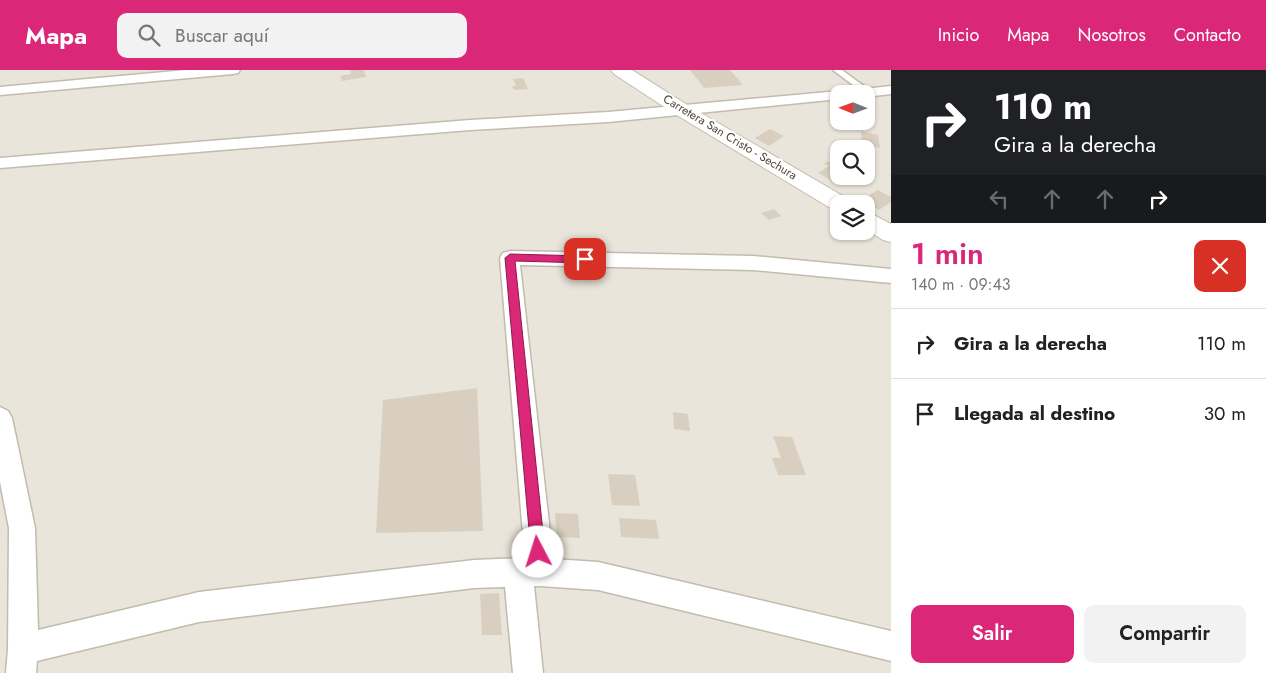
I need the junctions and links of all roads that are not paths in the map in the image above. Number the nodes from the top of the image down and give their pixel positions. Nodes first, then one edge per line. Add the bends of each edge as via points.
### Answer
1 (233, 70) edge
2 (620, 70) edge
3 (837, 70) edge
4 (853, 85) edge
5 (891, 90) edge
6 (0, 91) edge
7 (875, 92) edge
8 (830, 96) edge
9 (682, 110) junction
10 (0, 163) edge
11 (830, 198) edge
12 (875, 224) edge
13 (891, 234) edge
14 (891, 276) edge
15 (0, 418) edge
16 (529, 572) junction
17 (891, 646) edge
18 (22, 661) edge
19 (528, 673) edge

1 - 6 street
2 - 9 street, Carretera San Cristo - Sechura
3 - 4 lane
5 - 7 street
8 - 9 street
9 - 10 street
9 - 11 street, Carretera San Cristo - Sechura
12 - 13 street
14 - 16 street via 753,263 510,258
15 - 18 street via 22,528
16 - 17 street via 598,576
16 - 18 street via 474,574 199,607
16 - 19 street

